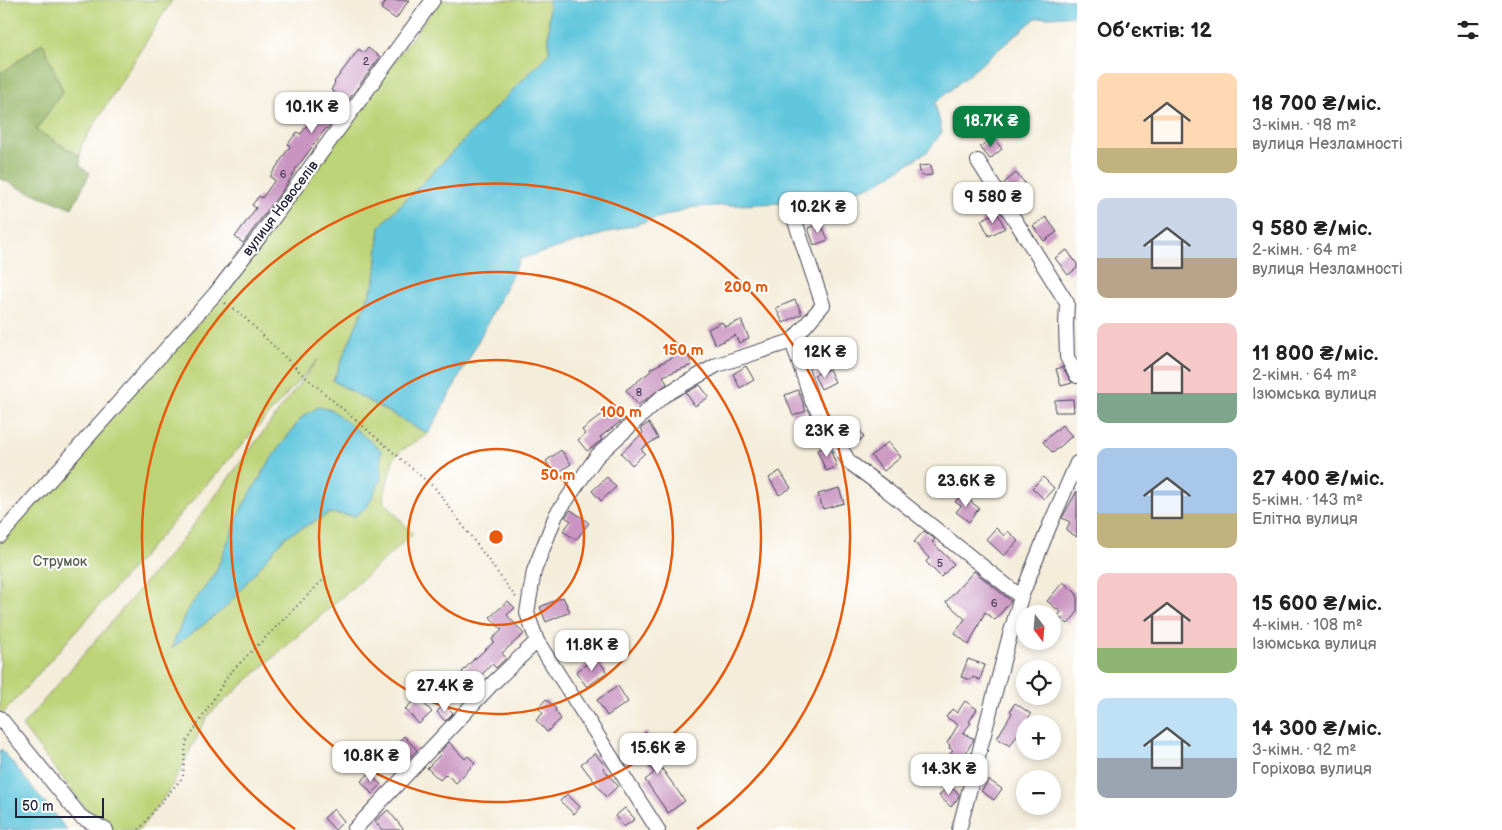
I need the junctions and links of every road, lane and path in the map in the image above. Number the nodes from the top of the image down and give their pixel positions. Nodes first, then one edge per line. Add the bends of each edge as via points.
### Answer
1 (433, 0) edge
2 (978, 161) dead end
3 (794, 218) dead end
4 (215, 294) junction
5 (1072, 305) edge
6 (792, 341) junction
7 (1077, 376) edge
8 (1077, 463) edge
9 (0, 536) edge
10 (326, 577) dead end
11 (1022, 597) junction
12 (527, 613) junction
13 (537, 641) junction
14 (0, 718) edge
15 (106, 830) edge
16 (139, 830) edge
17 (354, 830) edge
18 (658, 830) edge
19 (959, 830) edge

1 - 4 street, вулиця Новоселів
2 - 5 street
3 - 6 street via 822,305
4 - 9 street, вулиця Новоселів
4 - 12 path via 240,313 301,374 436,489
5 - 7 street via 1066,325 1067,357
6 - 11 street via 812,401 849,462
6 - 12 street via 717,365 663,396 597,456 556,516 534,571
8 - 11 street
10 - 16 path via 229,674 186,744 183,777
11 - 19 street
12 - 13 street
13 - 17 street
13 - 18 street
14 - 15 street via 81,817

